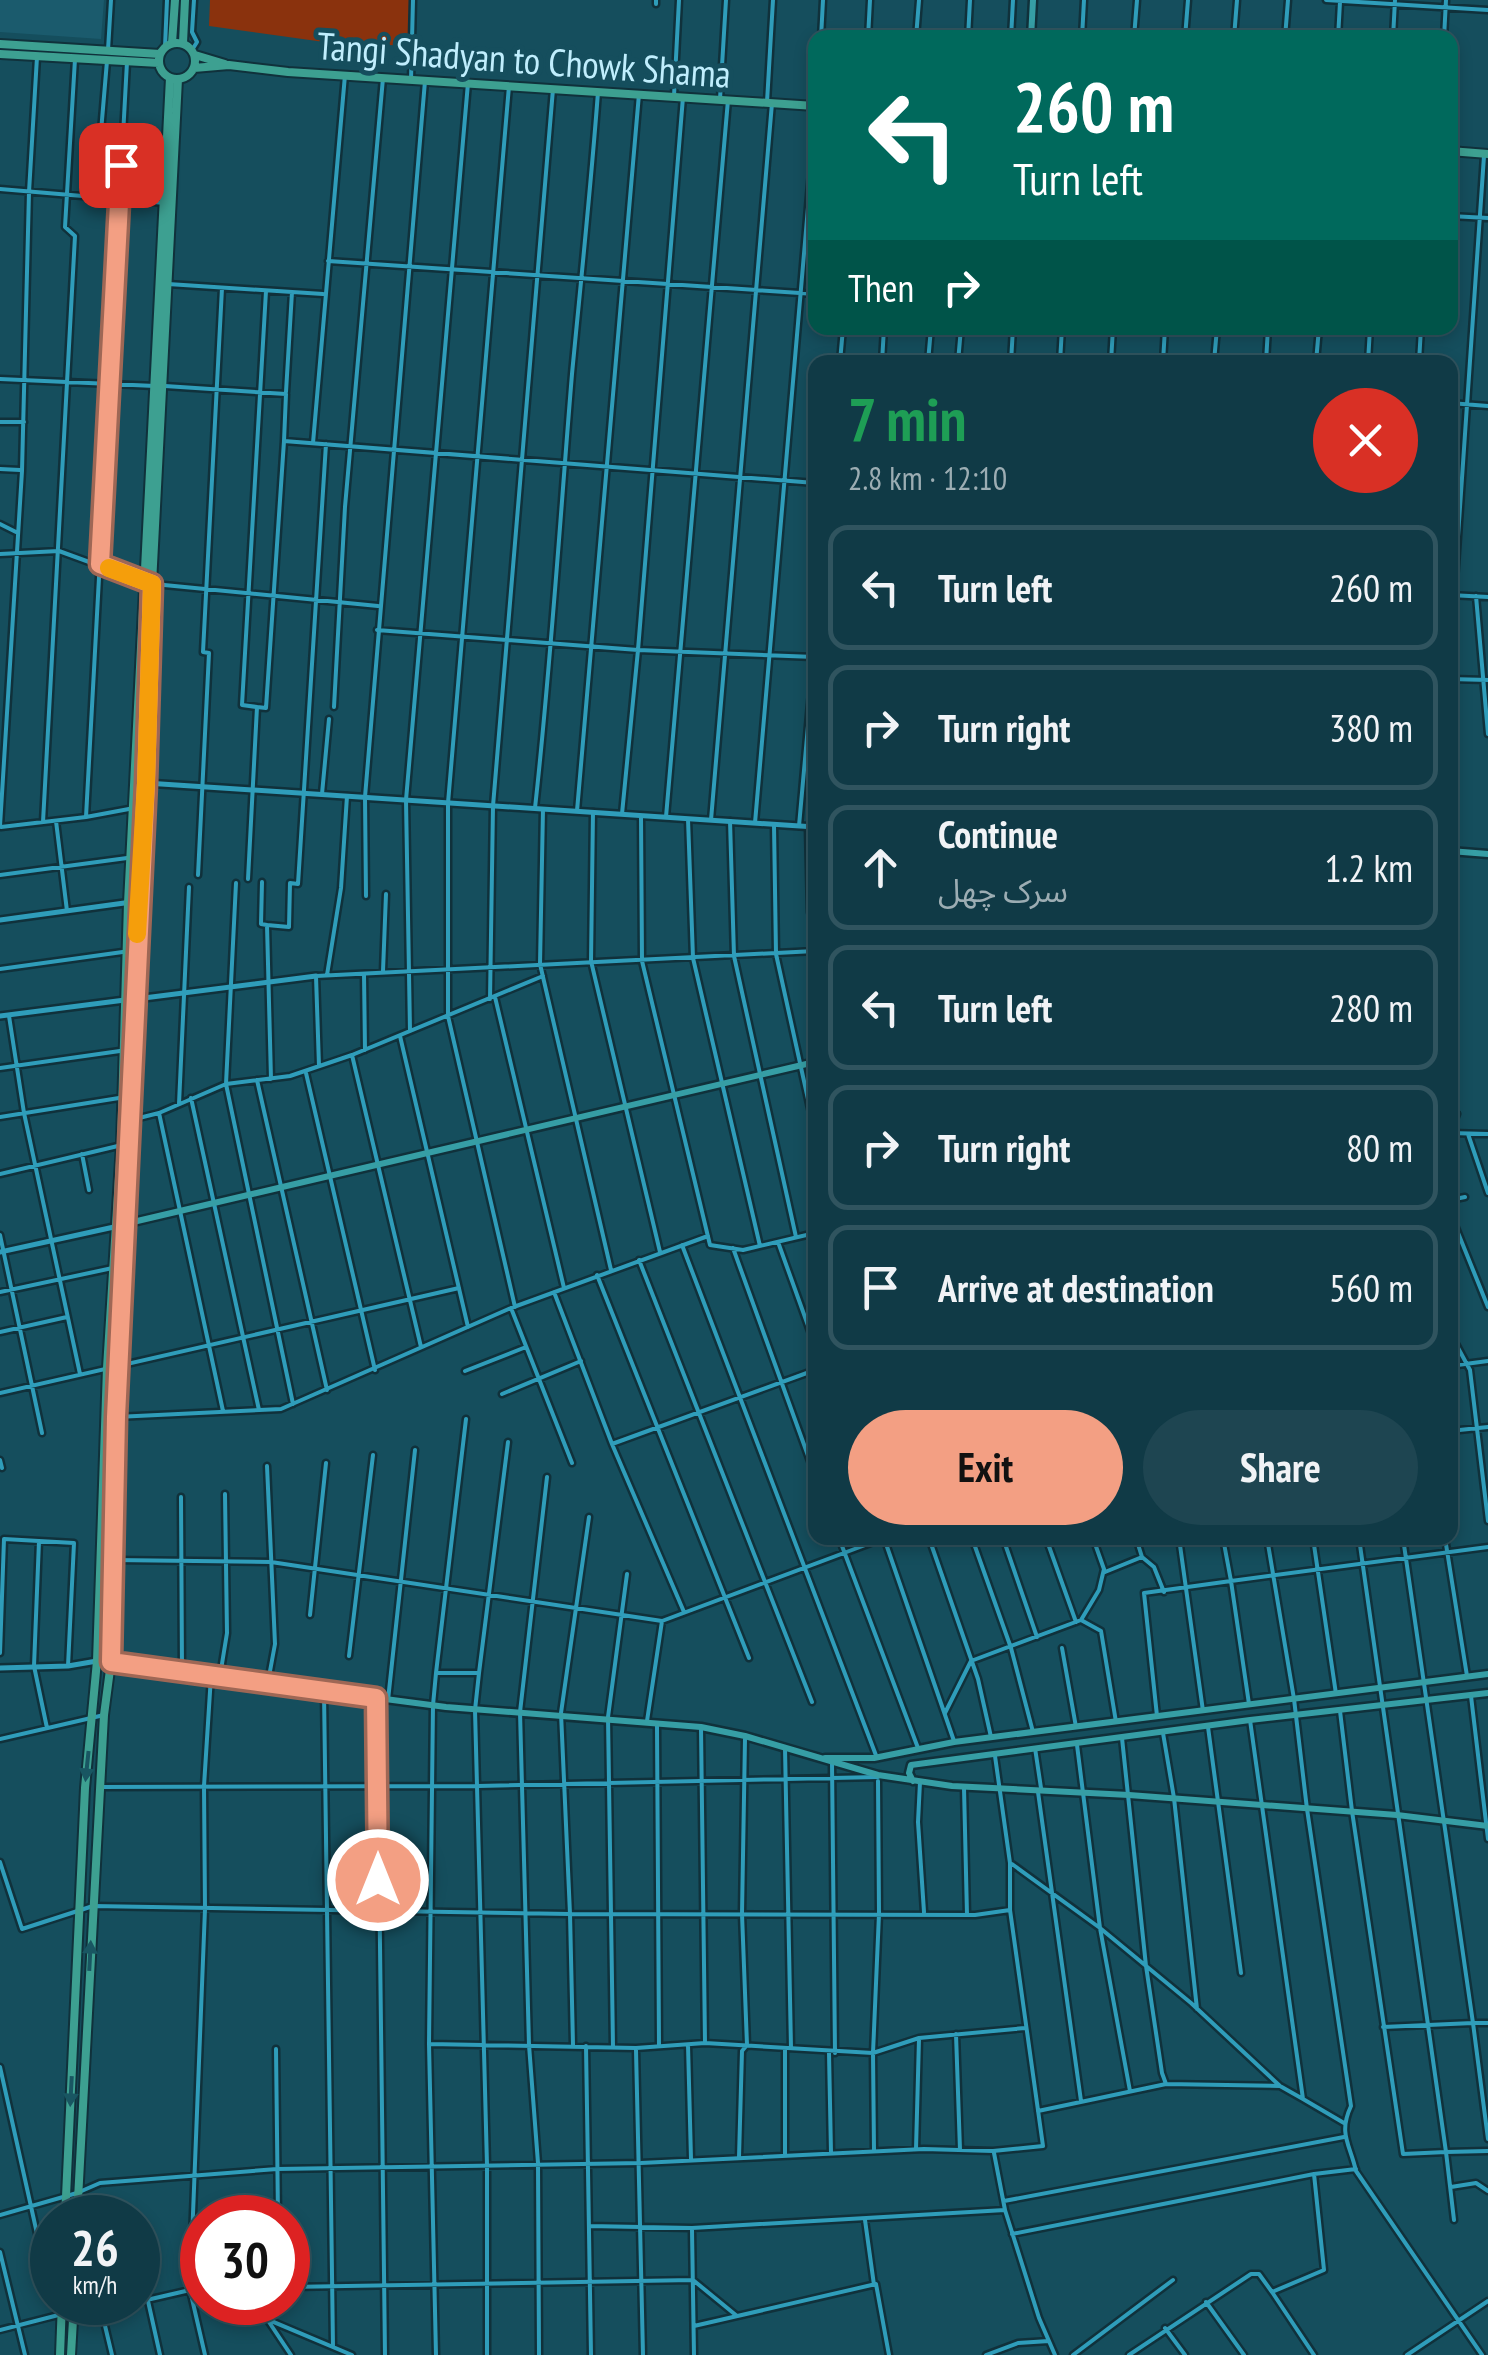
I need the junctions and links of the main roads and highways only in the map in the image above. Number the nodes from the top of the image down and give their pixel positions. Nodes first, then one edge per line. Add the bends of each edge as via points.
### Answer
1 (171, 0) edge
2 (185, 0) edge
3 (1033, 0) edge
4 (1031, 30) edge
5 (0, 44) edge
6 (168, 50) junction
7 (194, 52) junction
8 (0, 54) edge
9 (107, 56) junction
10 (229, 65) junction
11 (194, 68) junction
12 (174, 78) junction
13 (808, 106) edge
14 (1458, 152) edge
15 (1486, 154) edge
16 (168, 203) junction
17 (158, 386) junction
18 (148, 583) junction
19 (1458, 852) edge
20 (1488, 854) edge
21 (129, 1050) junction
22 (808, 1063) edge
23 (127, 1097) junction
24 (125, 1144) junction
25 (121, 1225) junction
26 (98, 1661) junction
27 (111, 1662) junction
28 (1488, 1674) edge
29 (1488, 1694) edge
30 (817, 1758) junction
31 (916, 1782) junction
32 (1487, 1826) edge
33 (66, 2195) edge
34 (77, 2195) edge
35 (58, 2325) edge
36 (73, 2325) edge
37 (60, 2355) edge
38 (71, 2355) edge

1 - 6 main road
2 - 6 main road
3 - 4 main road
5 - 9 main road
6 - 7 main road
6 - 9 main road
6 - 9 main road via 127,62
6 - 12 main road
7 - 10 main road
7 - 11 main road
8 - 9 main road
10 - 11 main road
10 - 13 main road, Tangi Shadyan to Chowk Shama
11 - 12 main road
12 - 16 main road
14 - 15 main road
16 - 17 main road
16 - 17 main road
17 - 18 main road
18 - 21 main road via 146,783
18 - 21 main road via 126,952
19 - 20 main road
21 - 23 main road
22 - 25 main road
23 - 24 main road
23 - 24 main road
24 - 25 main road
25 - 26 main road via 107,1368
25 - 27 main road
26 - 27 main road
26 -> 33 main road via 84,1788
27 - 30 main road via 475,1710 701,1726
34 -> 27 main road
28 - 30 main road via 954,1742 877,1758
29 - 31 main road via 911,1765
30 - 31 main road
31 - 32 main road
35 - 37 main road
36 - 38 main road

